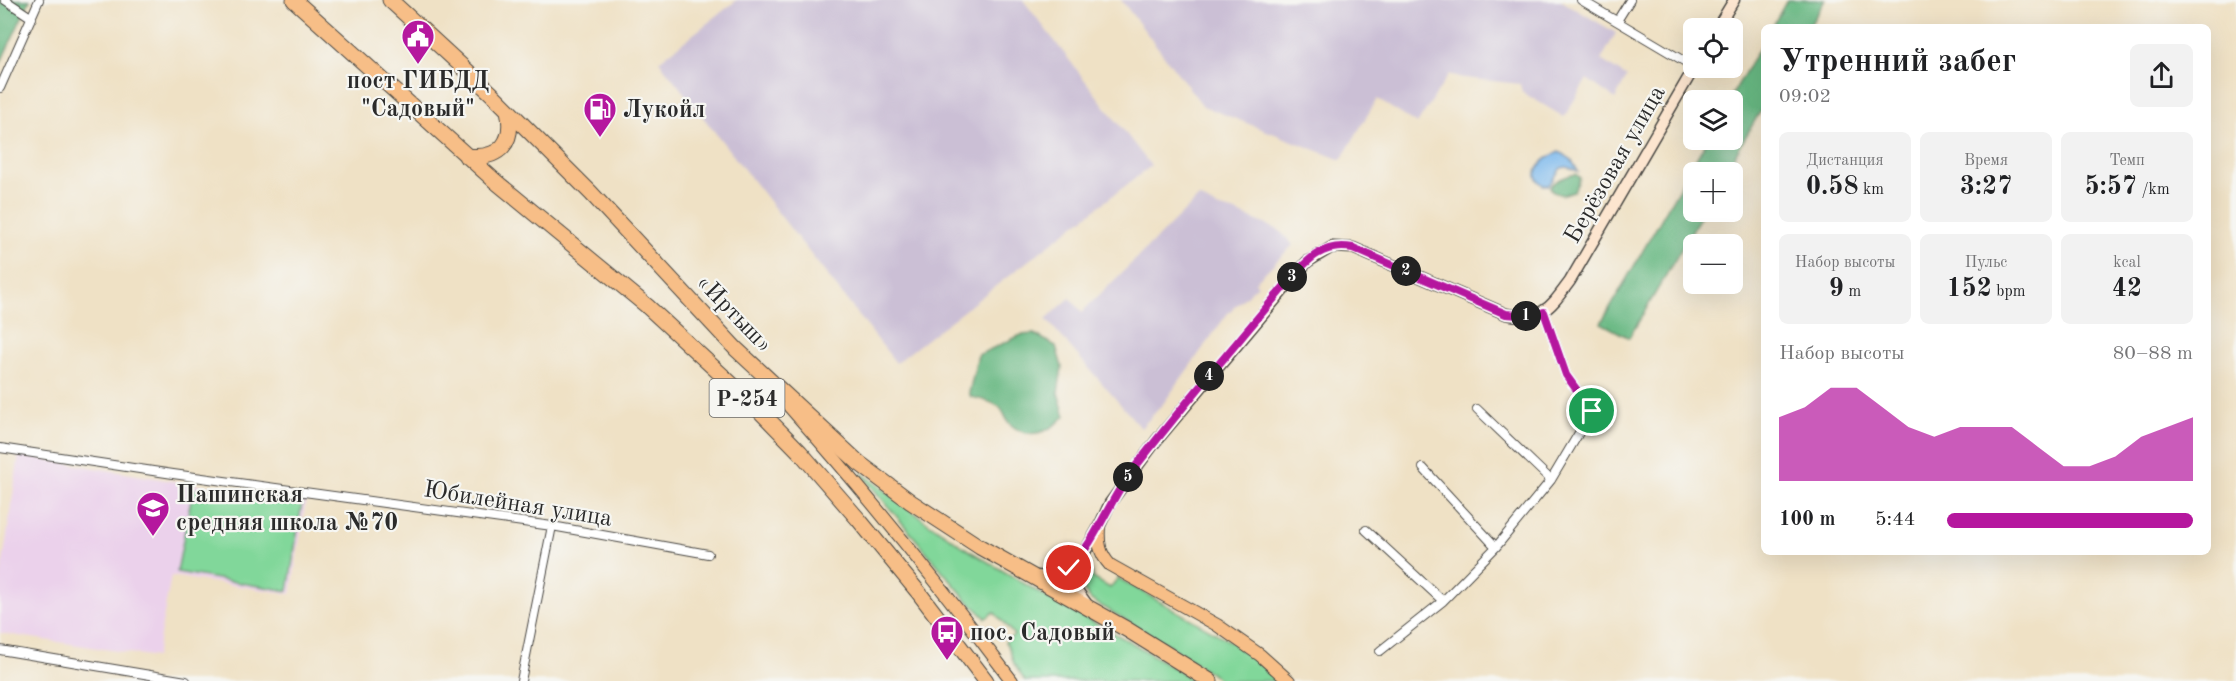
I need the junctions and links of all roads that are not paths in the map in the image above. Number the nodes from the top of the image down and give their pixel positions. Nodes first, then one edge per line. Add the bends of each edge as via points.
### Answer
1 (5, 0) edge
2 (39, 0) edge
3 (294, 0) edge
4 (390, 0) edge
5 (1581, 0) edge
6 (1630, 0) edge
7 (1734, 0) edge
8 (32, 18) junction
9 (1723, 18) edge
10 (1617, 21) junction
11 (1683, 60) edge
12 (1688, 78) edge
13 (0, 88) edge
14 (508, 110) junction
15 (466, 156) junction
16 (1544, 312) junction
17 (736, 349) junction
18 (1477, 409) dead end
19 (0, 447) edge
20 (1423, 468) dead end
21 (1551, 480) junction
22 (552, 526) junction
23 (1099, 527) junction
24 (1366, 530) dead end
25 (1496, 548) junction
26 (1085, 549) junction
27 (708, 554) dead end
28 (1024, 572) junction
29 (1443, 601) junction
30 (0, 650) edge
31 (1380, 651) dead end
32 (1177, 659) junction
33 (144, 677) edge
34 (186, 681) edge
35 (521, 681) edge
36 (986, 681) edge
37 (1012, 681) edge
38 (1210, 681) edge
39 (1289, 681) edge

1 - 8 street
2 - 8 street
3 - 15 highway, Р-254
4 - 14 highway, «Иртыш» / Р-254
5 - 10 street
6 - 10 street
7 - 9 main road
8 - 13 street
10 - 11 street
12 - 16 main road, Берёзовая улица via 1570,281
14 - 15 highway via 510,136 499,152 480,158
14 - 17 highway, «Иртыш» / Р-254 via 608,210
15 - 36 highway, Р-254 via 647,306 752,403 859,520
16 - 21 street via 1566,375 1592,411
16 - 23 main road via 1532,316 1506,314 1353,248 1332,246 1323,250 1287,283 1156,441 1110,503
17 - 28 highway, «Иртыш» / Р-254 via 890,487
17 - 37 main road via 876,506
18 - 21 street
19 - 22 street, Юбилейная улица
20 - 25 street
21 - 25 street
22 - 27 street, Юбилейная улица
22 - 35 street
23 - 26 main road
23 - 39 main road via 1100,551 1110,565 1217,625
24 - 29 street
25 - 29 street
26 - 28 main road via 1069,568 1056,575 1045,577
26 - 32 main road via 1073,576 1082,599
28 - 32 highway, «Иртыш» / Р-254
29 - 31 street
30 - 33 street
32 - 38 highway, «Иртыш» / Р-254
33 - 34 street

